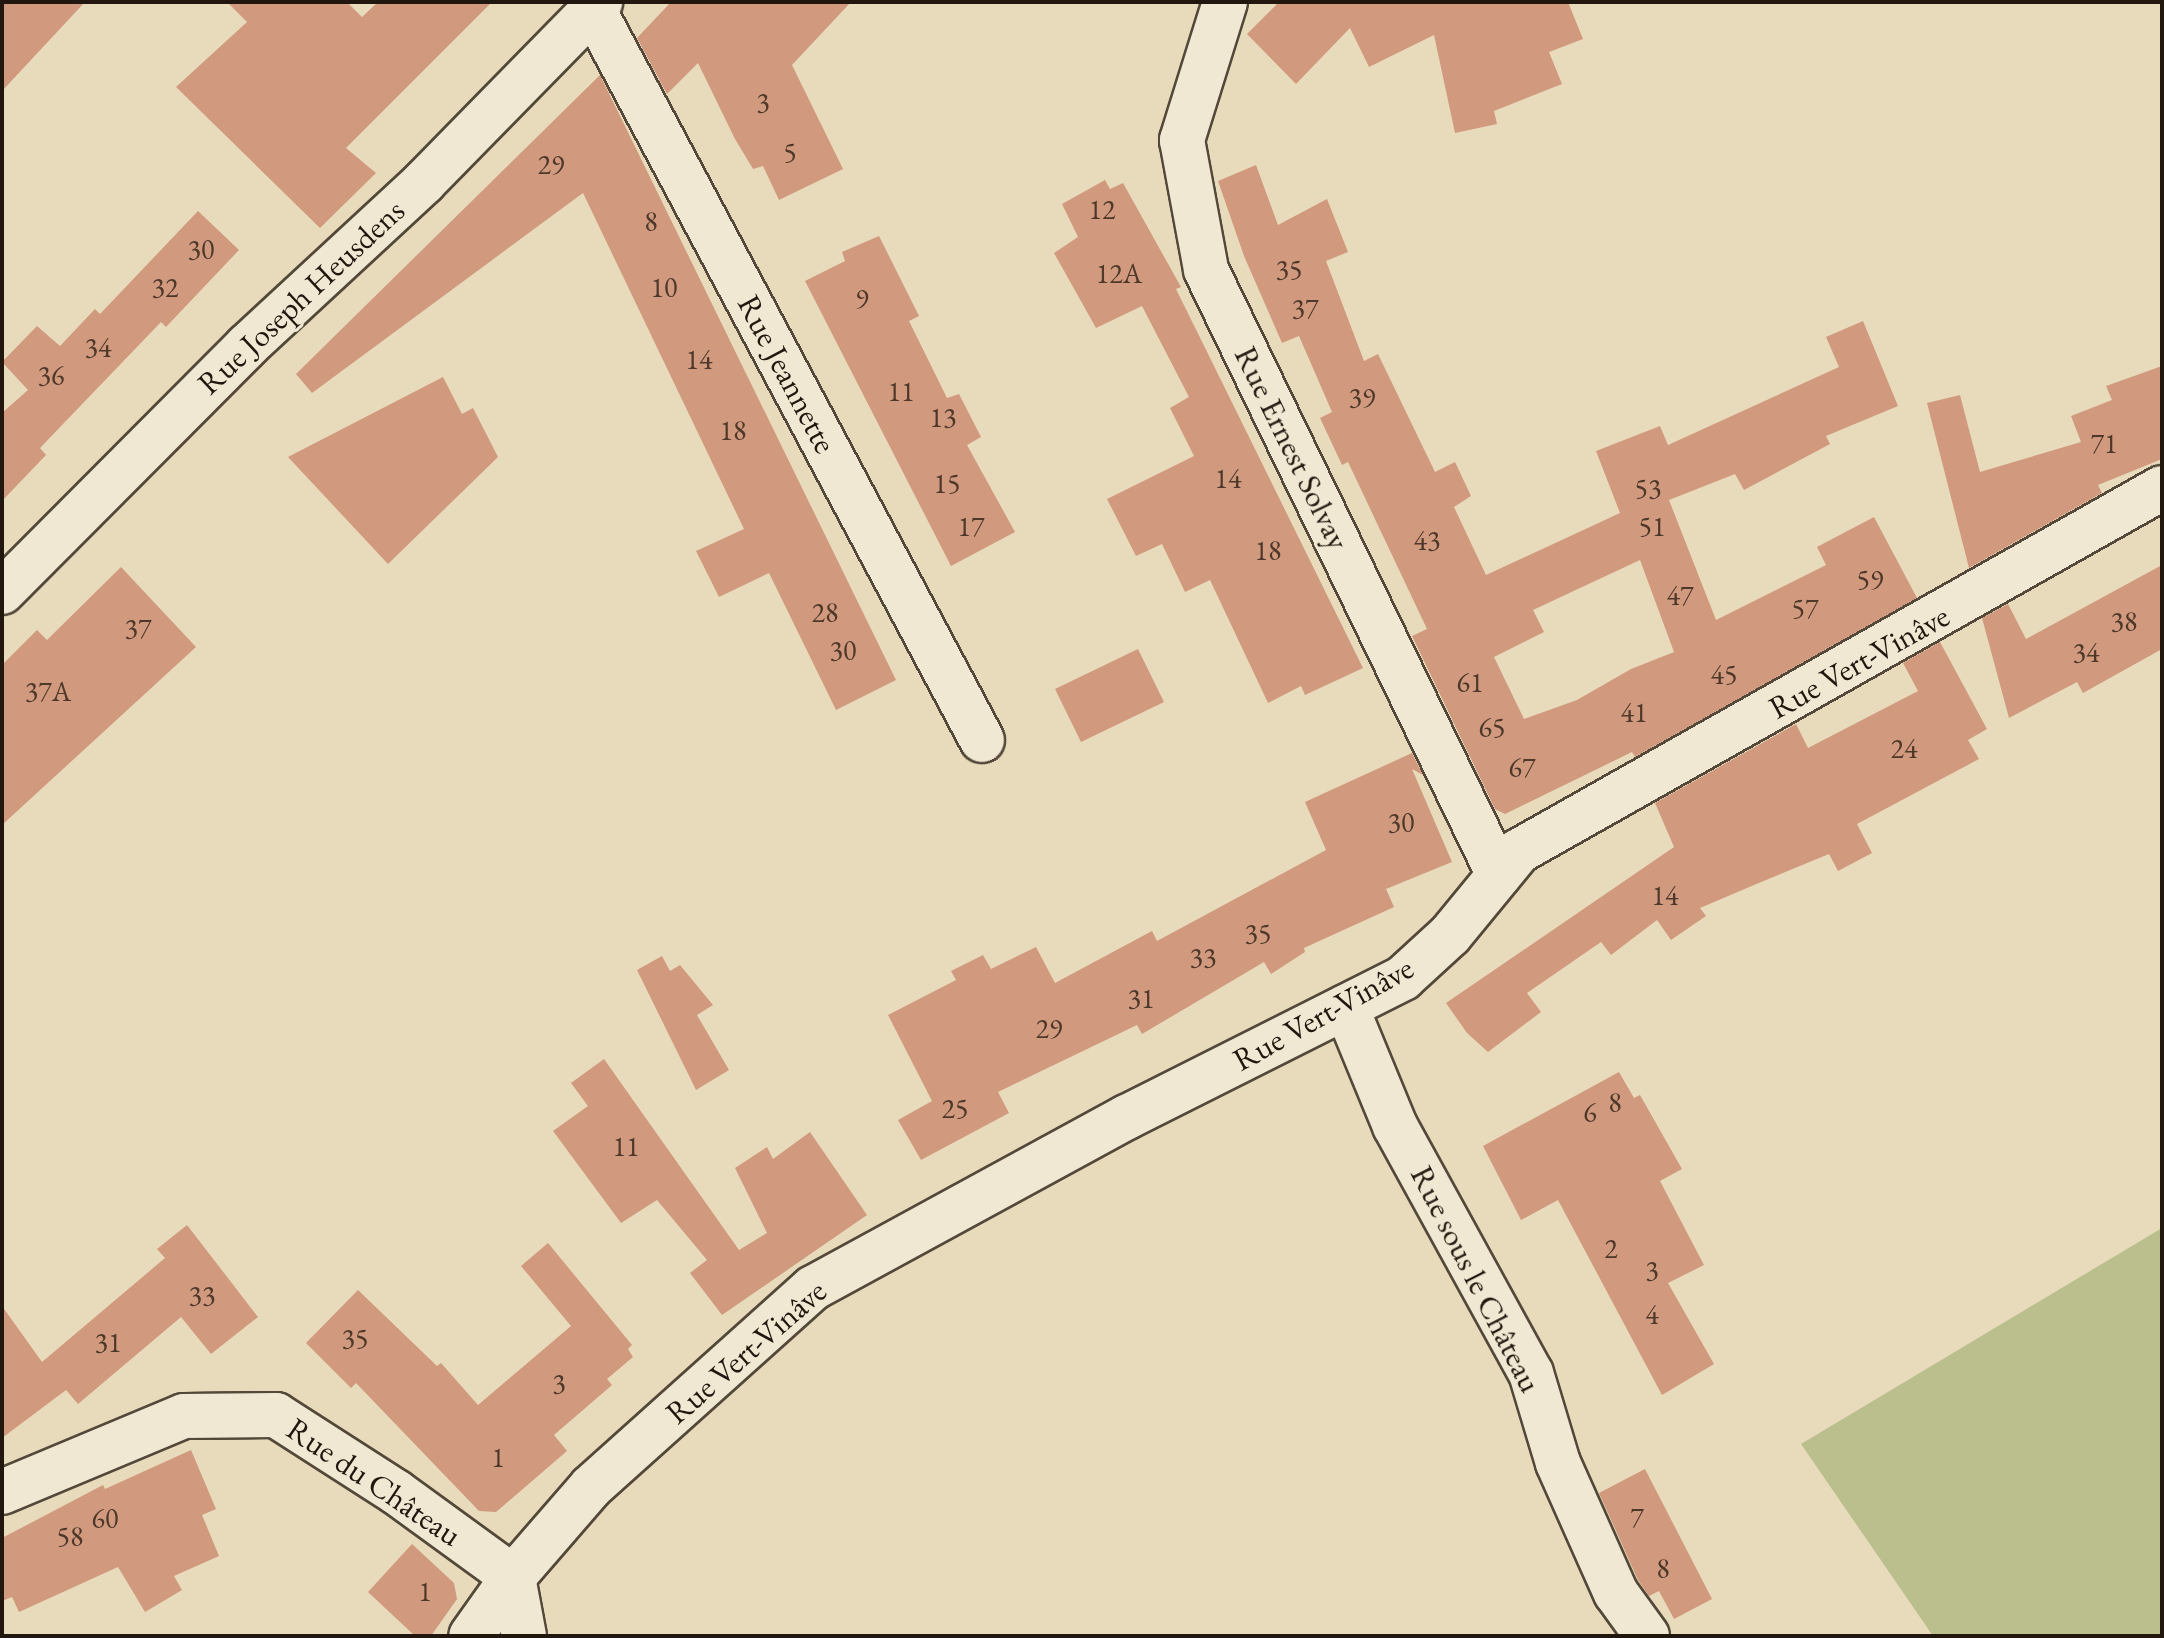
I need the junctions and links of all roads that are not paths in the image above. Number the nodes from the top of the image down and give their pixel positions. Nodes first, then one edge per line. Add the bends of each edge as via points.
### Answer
1 (1225, 2) edge
2 (596, 6) edge
3 (2162, 488) edge
4 (2, 592) edge
5 (982, 740) dead end
6 (1499, 875) junction
7 (1346, 1007) junction
8 (2, 1492) edge
9 (513, 1577) junction
10 (471, 1636) edge
11 (524, 1636) edge
12 (1647, 1636) edge

1 - 6 street, Rue Ernest Solvay via 1182,140 1206,270
2 - 4 street, Rue Joseph Heusdens
2 - 5 street, Rue Jeannette
3 - 6 street, Rue Vert-Vinâve via 1519,851
6 - 7 street, Rue Vert-Vinâve via 1450,935 1403,978
7 - 9 street, Rue Vert-Vinâve via 1127,1117 813,1288 591,1487
7 - 12 street, Rue sous le Château via 1395,1126 1531,1373 1558,1463 1616,1593
8 - 9 street, Rue du Château via 184,1416 276,1415 396,1492
9 - 10 street, Rue Vert-Vinâve
9 - 11 street

